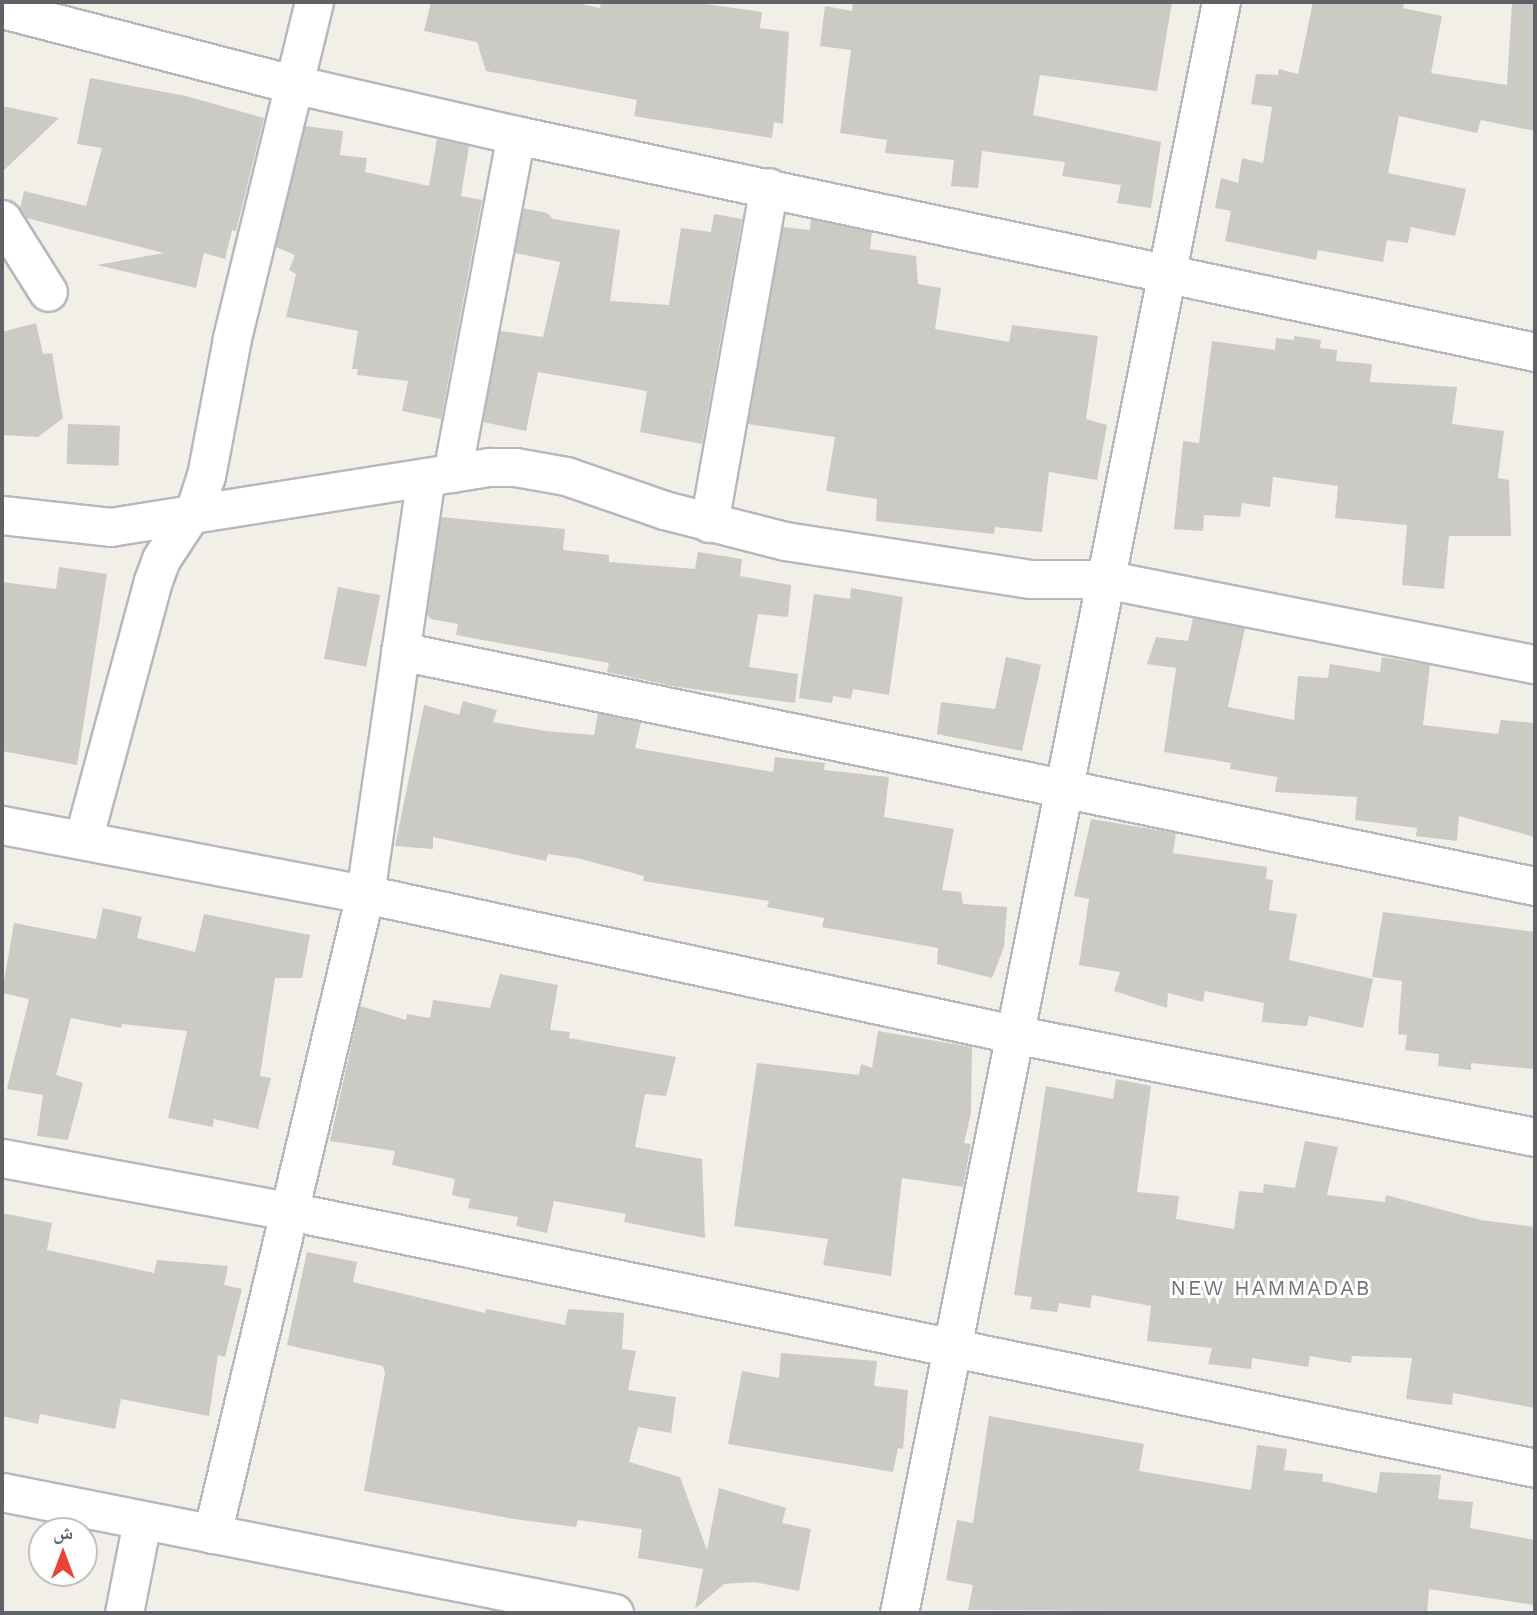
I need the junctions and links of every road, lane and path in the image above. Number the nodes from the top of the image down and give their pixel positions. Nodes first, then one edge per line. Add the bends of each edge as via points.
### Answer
1 (314, 2) edge
2 (1221, 2) edge
3 (2, 9) edge
4 (293, 84) junction
5 (516, 135) junction
6 (769, 187) junction
7 (2, 219) edge
8 (1167, 274) junction
9 (48, 292) dead end
10 (1535, 352) edge
11 (439, 475) junction
12 (2, 515) edge
13 (189, 518) junction
14 (709, 523) junction
15 (1104, 579) junction
16 (400, 651) junction
17 (1535, 664) edge
18 (1063, 787) junction
19 (2, 825) edge
20 (83, 841) junction
21 (1535, 886) edge
22 (365, 894) junction
23 (1013, 1034) junction
24 (1535, 1137) edge
25 (2, 1158) edge
26 (289, 1211) junction
27 (950, 1345) junction
28 (1535, 1468) edge
29 (2, 1492) edge
30 (142, 1521) junction
31 (212, 1534) junction
32 (124, 1613) edge
33 (614, 1613) edge
34 (899, 1613) edge

1 - 4 street
2 - 8 street
3 - 4 street
4 - 5 street
4 - 13 street via 232,338 206,476
5 - 6 street
5 - 11 street
6 - 8 street
6 - 14 street
7 - 9 street
8 - 10 street
8 - 15 street
11 - 13 street
11 - 14 street via 490,467 546,471
11 - 16 street
12 - 13 street via 87,527
13 - 20 street via 161,559 153,581
14 - 15 street via 785,541 966,570 1031,579
15 - 17 street
15 - 18 street
16 - 18 street
16 - 22 street
18 - 21 street
18 - 23 street
19 - 20 street
20 - 22 street
22 - 23 street
22 - 26 street
23 - 24 street
23 - 27 street
25 - 26 street
26 - 27 street
26 - 31 street
27 - 28 street
27 - 34 street
29 - 30 street
30 - 31 street
30 - 32 street
31 - 33 street

